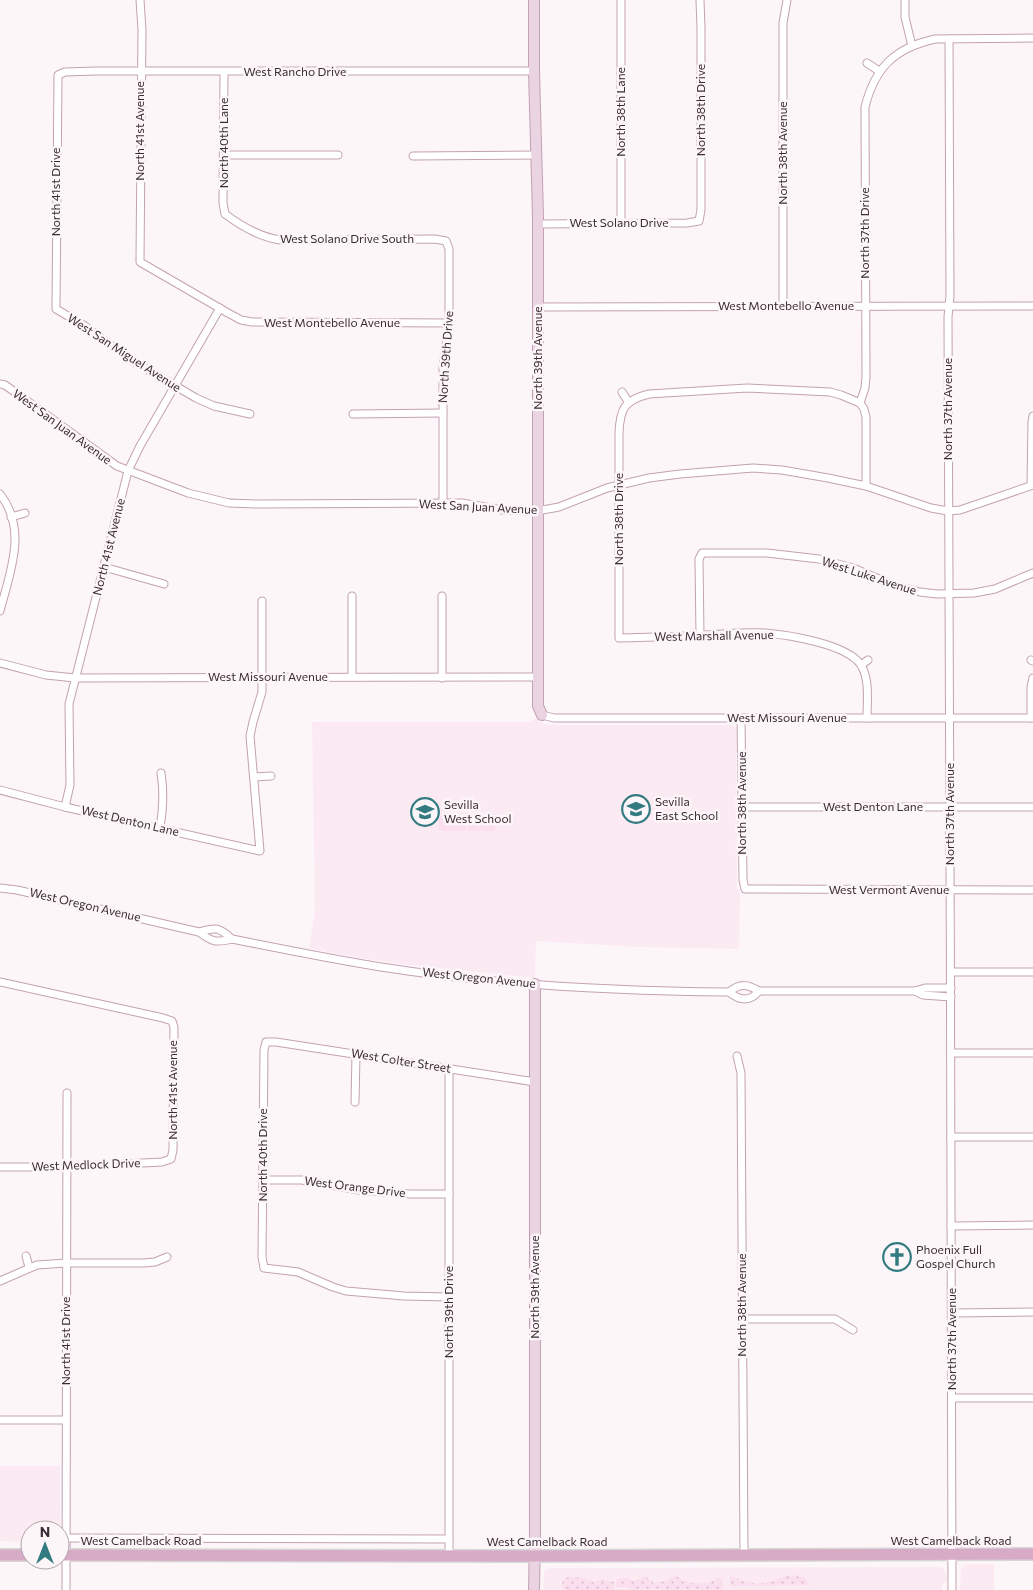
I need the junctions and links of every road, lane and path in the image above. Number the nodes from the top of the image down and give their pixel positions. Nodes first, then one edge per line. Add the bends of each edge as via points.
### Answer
1 (140, 0) edge
2 (534, 0) edge
3 (621, 0) edge
4 (700, 0) edge
5 (787, 0) edge
6 (905, 0) edge
7 (1033, 38) edge
8 (949, 39) junction
9 (912, 46) junction
10 (867, 63) dead end
11 (534, 71) junction
12 (879, 71) junction
13 (140, 72) junction
14 (224, 72) junction
15 (58, 74) joint
16 (224, 154) junction
17 (537, 154) junction
18 (338, 155) dead end
19 (413, 156) dead end
20 (225, 214) joint
21 (699, 221) joint
22 (620, 223) junction
23 (538, 224) junction
24 (446, 241) joint
25 (140, 262) joint
26 (783, 306) junction
27 (865, 306) junction
28 (949, 306) junction
29 (1033, 306) edge
30 (538, 307) junction
31 (220, 308) junction
32 (56, 309) joint
33 (449, 323) junction
34 (0, 384) edge
35 (175, 386) junction
36 (622, 392) dead end
37 (629, 402) junction
38 (860, 403) junction
39 (443, 413) junction
40 (250, 414) dead end
41 (353, 414) dead end
42 (1033, 416) edge
43 (128, 472) junction
44 (619, 485) junction
45 (1032, 485) edge
46 (866, 486) junction
47 (1, 495) edge
48 (443, 503) junction
49 (537, 511) junction
50 (948, 511) junction
51 (25, 513) dead end
52 (11, 517) junction
53 (104, 567) junction
54 (1033, 573) edge
55 (164, 584) dead end
56 (948, 594) junction
57 (352, 596) dead end
58 (442, 596) dead end
59 (262, 601) dead end
60 (0, 611) edge
61 (700, 636) junction
62 (620, 638) joint
63 (868, 660) dead end
64 (0, 663) edge
65 (861, 665) junction
66 (262, 677) junction
67 (352, 677) junction
68 (538, 677) junction
69 (76, 678) junction
70 (442, 678) junction
71 (1033, 678) edge
72 (542, 714) joint
73 (950, 717) junction
74 (741, 718) junction
75 (867, 718) junction
76 (1032, 718) edge
77 (161, 773) dead end
78 (271, 776) dead end
79 (254, 777) junction
80 (0, 790) edge
81 (65, 807) junction
82 (743, 807) junction
83 (950, 807) junction
84 (1033, 807) edge
85 (160, 828) junction
86 (0, 888) edge
87 (745, 889) joint
88 (950, 890) junction
89 (1033, 890) edge
90 (198, 932) junction
91 (232, 939) junction
92 (951, 972) junction
93 (1033, 972) edge
94 (0, 982) edge
95 (535, 984) junction
96 (951, 988) junction
97 (759, 991) junction
98 (729, 992) junction
99 (916, 992) junction
100 (951, 997) junction
101 (266, 1042) joint
102 (951, 1053) junction
103 (1033, 1053) edge
104 (356, 1055) junction
105 (737, 1056) dead end
106 (449, 1069) junction
107 (535, 1082) junction
108 (66, 1093) dead end
109 (355, 1102) dead end
110 (951, 1137) junction
111 (1033, 1137) edge
112 (171, 1159) joint
113 (0, 1167) edge
114 (66, 1167) junction
115 (262, 1180) junction
116 (449, 1194) junction
117 (1033, 1225) edge
118 (951, 1226) junction
119 (26, 1256) dead end
120 (167, 1257) dead end
121 (66, 1263) junction
122 (29, 1268) junction
123 (0, 1281) edge
124 (449, 1297) junction
125 (952, 1312) junction
126 (1033, 1312) edge
127 (742, 1319) junction
128 (853, 1330) dead end
129 (952, 1398) junction
130 (1033, 1398) edge
131 (0, 1420) edge
132 (66, 1420) junction
133 (66, 1520) edge
134 (70, 1538) edge
135 (219, 1538) junction
136 (449, 1539) junction
137 (1033, 1554) edge
138 (0, 1555) edge
139 (20, 1555) edge
140 (219, 1555) junction
141 (744, 1555) junction
142 (952, 1555) junction
143 (70, 1556) edge
144 (449, 1556) junction
145 (534, 1556) junction
146 (64, 1570) edge
147 (66, 1590) edge
148 (534, 1590) edge
149 (952, 1590) edge

1 - 13 street, North 41st Avenue
2 - 11 street, North 39th Avenue
3 - 22 street, North 38th Lane
4 - 21 street, North 38th Drive
5 - 26 street, North 38th Avenue via 783,23
6 - 9 street via 905,17
7 - 8 street, North 37th Drive
8 - 9 street, North 37th Drive via 935,39
8 - 28 street, North 37th Avenue
9 - 12 street, North 37th Drive via 894,55
10 - 12 street
11 - 14 street, West Rancho Drive
11 - 17 street, North 39th Avenue
12 - 27 street, North 37th Drive via 865,107
13 - 14 street, West Rancho Drive
13 - 15 street, West Rancho Drive
13 - 25 street, North 41st Avenue
14 - 16 street, North 40th Lane
15 - 32 street, North 41st Drive
16 - 18 street
16 - 20 street, North 40th Lane
17 - 19 street
17 - 23 street, North 39th Avenue
20 - 24 street, West Solano Drive South via 259,234 280,240
21 - 22 street, West Solano Drive
22 - 23 street, West Solano Drive
23 - 30 street, North 39th Avenue
24 - 33 street, North 39th Drive via 449,249
25 - 31 street, West Montebello Avenue
26 - 27 street, West Montebello Avenue
26 - 30 street, West Montebello Avenue
27 - 28 street, West Montebello Avenue
27 - 38 street, North 37th Drive via 866,376
28 - 29 street, West Montebello Avenue
28 - 50 street, North 37th Avenue
30 - 49 street, North 39th Avenue
31 - 33 street, West Montebello Avenue via 241,320 264,323
31 - 35 street, North 41st Avenue
32 - 35 street, West San Miguel Avenue
33 - 39 street, North 39th Drive via 443,367
34 - 43 street, West San Juan Avenue
35 - 40 street, West San Miguel Avenue via 214,406
35 - 43 street, North 41st Avenue
36 - 37 street
37 - 38 street via 649,394 747,388 830,392
37 - 44 street, North 38th Drive via 620,417
38 - 46 street, North 37th Drive via 866,416
39 - 41 street
39 - 48 street, North 39th Drive
42 - 45 street
43 - 48 street, West San Juan Avenue via 229,503
43 - 53 street, North 41st Avenue
44 - 46 street, West San Juan Avenue via 680,474 754,468
44 - 49 street, West San Juan Avenue via 559,507
44 - 62 street, North 38th Drive
45 - 50 street, West San Juan Avenue via 968,508
46 - 50 street, West San Juan Avenue
47 - 52 street
48 - 49 street, West San Juan Avenue
49 - 68 street, North 39th Avenue
50 - 56 street, North 37th Avenue
51 - 52 street
52 - 60 street via 16,550
53 - 55 street
53 - 69 street, North 41st Avenue
54 - 56 street, West Luke Avenue via 995,589
56 - 61 street, West Luke Avenue via 920,592 819,559 767,553 702,553 699,559
56 - 73 street, North 37th Avenue
57 - 67 street
58 - 70 street
59 - 66 street
61 - 62 street, West Marshall Avenue
61 - 65 street, West Marshall Avenue via 762,633 788,636 842,651
63 - 65 street
64 - 69 street, West Missouri Avenue via 46,675
65 - 75 street via 867,687
66 - 67 street, West Missouri Avenue
66 - 69 street, West Missouri Avenue
66 - 79 street via 261,697 250,730
67 - 70 street, West Missouri Avenue
68 - 70 street, West Missouri Avenue
68 - 72 street, North 39th Avenue via 538,706
69 - 81 street, North 41st Avenue via 69,712 70,786
71 - 76 street
72 - 74 street, West Missouri Avenue via 554,718
73 - 75 street, West Missouri Avenue
73 - 76 street, West Missouri Avenue
73 - 83 street, North 37th Avenue
74 - 75 street, West Missouri Avenue
74 - 82 street, North 38th Avenue
77 - 85 street
78 - 79 street
79 - 85 street, West Denton Lane via 260,851
80 - 81 street, West Denton Lane
81 - 85 street, West Denton Lane
82 - 83 street, West Denton Lane
82 - 87 street, North 38th Avenue via 742,880
83 - 84 street, West Denton Lane
83 - 88 street, North 37th Avenue
86 - 90 street, West Oregon Avenue
87 - 88 street, West Vermont Avenue
88 - 89 street, West Vermont Avenue
88 - 92 street, North 37th Avenue
90 - 91 street, West Oregon Avenue via 219,942
90 - 91 street, West Oregon Avenue via 213,928 222,930
91 - 95 street, West Oregon Avenue via 382,967
92 - 93 street
92 - 96 street, North 37th Avenue
94 - 112 street, North 41st Avenue via 172,1021
95 - 98 street, West Oregon Avenue
95 - 107 street, North 39th Avenue
96 - 99 street, West Oregon Avenue via 925,988
96 - 100 street, North 37th Avenue
97 - 98 street, West Oregon Avenue via 749,985 740,985
97 - 98 street, West Oregon Avenue via 744,1000
97 - 99 street, West Oregon Avenue
99 - 100 street, West Oregon Avenue via 923,996
100 - 102 street, North 37th Avenue
101 - 104 street, West Colter Street
101 - 115 street, North 40th Drive
102 - 103 street
102 - 110 street, North 37th Avenue
104 - 106 street, West Colter Street
104 - 109 street
105 - 127 street, North 38th Avenue via 741,1073
106 - 107 street, West Colter Street
106 - 116 street, North 39th Drive
107 - 145 street, North 39th Avenue
108 - 114 street, North 41st Drive
110 - 111 street
110 - 118 street, North 37th Avenue
112 - 114 street, West Medlock Drive
113 - 114 street, West Medlock Drive
114 - 121 street, North 41st Drive
115 - 116 street, West Orange Drive via 302,1180 359,1190
115 - 124 street, North 40th Drive via 264,1268 298,1272 346,1291
116 - 124 street, North 39th Drive
117 - 118 street
118 - 125 street, North 37th Avenue
119 - 122 street
120 - 121 street via 144,1263
121 - 122 street
121 - 132 street, North 41st Drive
122 - 123 street
124 - 136 street, North 39th Drive
125 - 126 street
125 - 129 street, North 37th Avenue
127 - 128 street via 835,1319
127 - 141 street, North 38th Avenue
129 - 130 street
129 - 142 street, North 37th Avenue
131 - 132 street
132 - 133 street, North 41st Drive
134 - 135 street, West Camelback Road
135 - 136 street, West Camelback Road
135 - 140 street
136 - 144 street, North 39th Drive
137 - 142 main road, West Camelback Road
138 - 139 main road
140 - 143 main road, West Camelback Road
140 - 144 main road, West Camelback Road
141 - 142 main road, West Camelback Road
141 - 145 main road, West Camelback Road
142 - 149 street, North 37th Avenue
144 - 145 main road, West Camelback Road
145 - 148 street, North 39th Avenue
146 - 147 street, North 41st Drive

